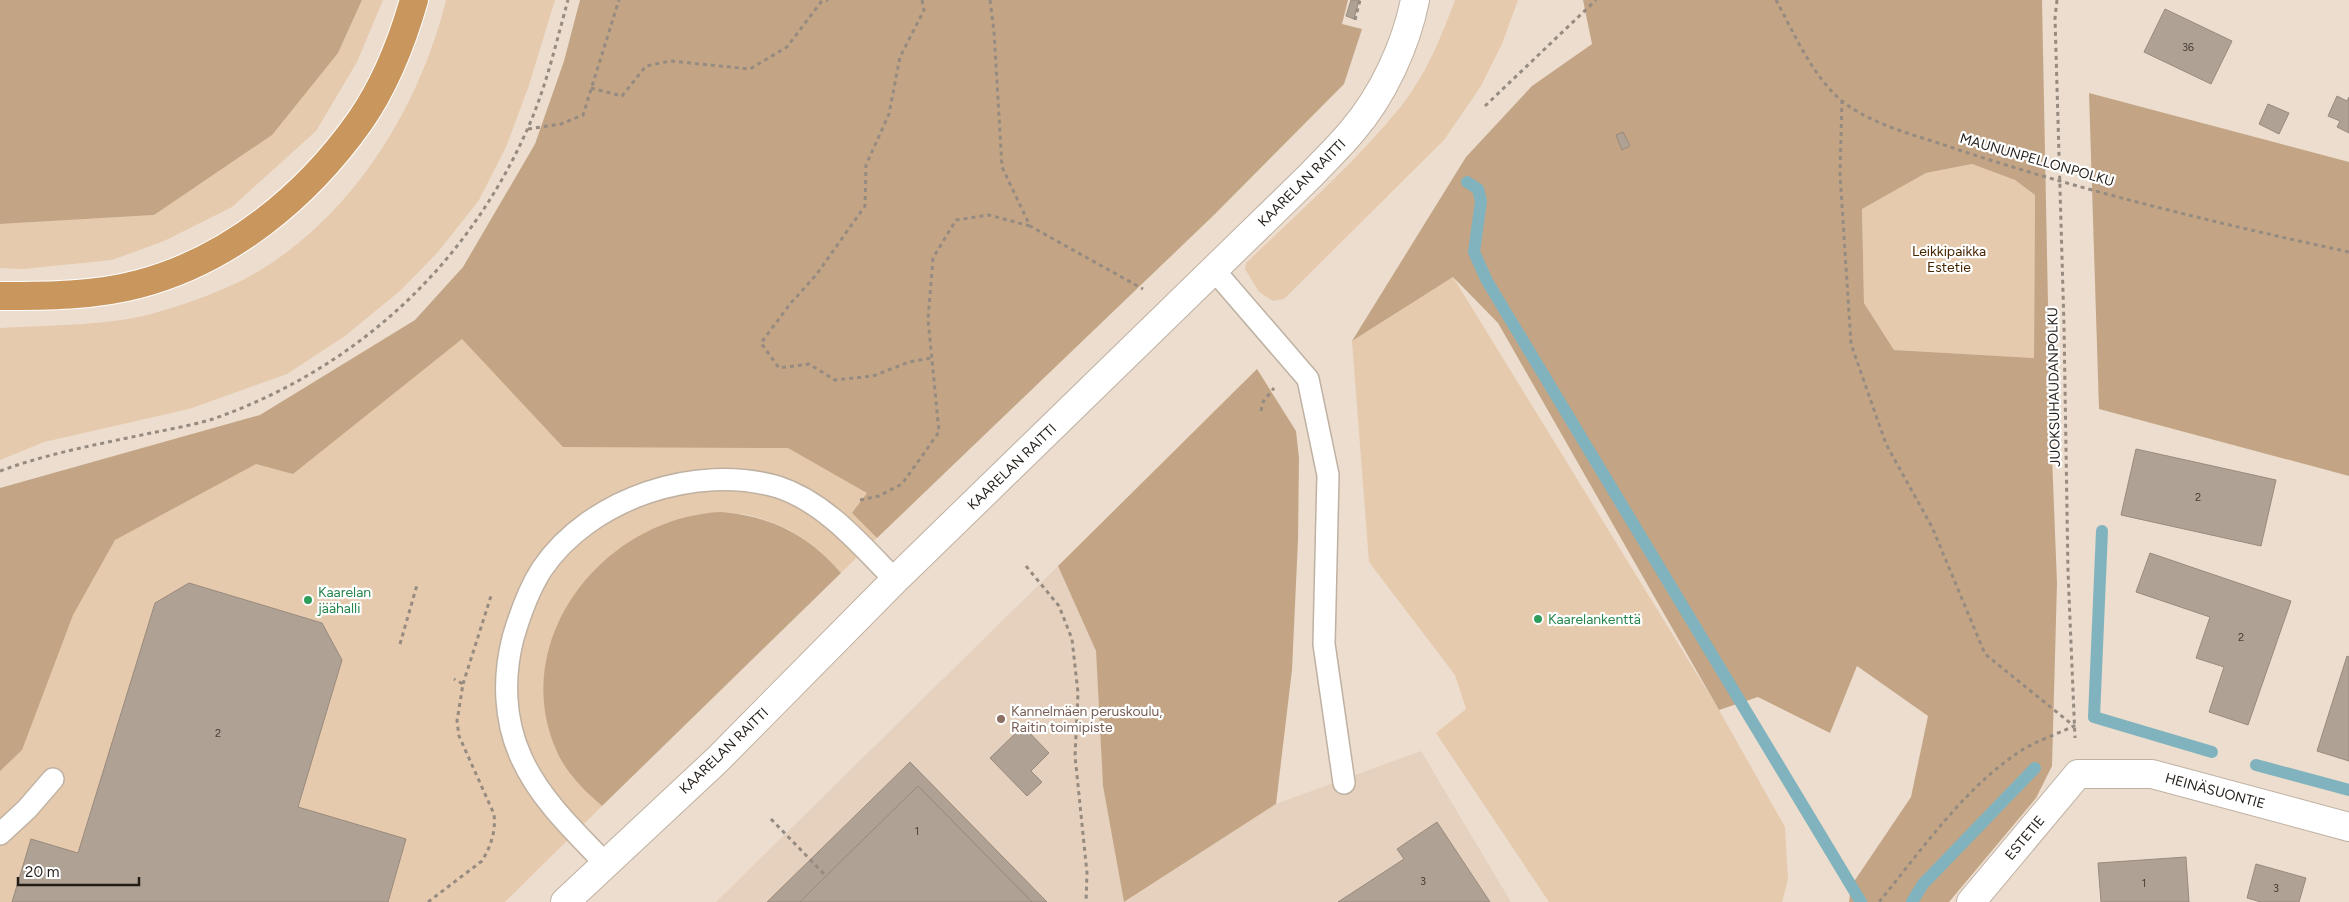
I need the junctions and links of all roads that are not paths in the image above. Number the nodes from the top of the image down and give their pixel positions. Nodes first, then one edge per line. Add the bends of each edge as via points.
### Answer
1 (414, 0) edge
2 (1415, 0) edge
3 (1214, 270) junction
4 (0, 296) edge
5 (895, 580) junction
6 (2078, 774) joint
7 (52, 779) dead end
8 (1344, 783) dead end
9 (2349, 827) edge
10 (0, 834) edge
11 (605, 863) junction
12 (574, 899) edge
13 (1971, 902) edge

1 - 4 highway via 387,74 361,119 331,159 297,194 258,226 229,246 188,267 139,285 65,295
2 - 3 main road, KAARELAN RAITTI via 1404,40 1385,82 1354,129
3 - 5 main road, KAARELAN RAITTI
3 - 8 lane via 1308,379 1328,475 1324,644
5 - 11 main road, KAARELAN RAITTI via 717,760
5 - 11 lane via 856,540 817,508 779,488 749,481 718,478 654,490 594,519 564,542 542,568 519,618 509,654 507,696 510,723 520,756 536,782 557,812
6 - 9 main road, HEINÄSUONTIE via 2152,774
6 - 13 main road, ESTETIE
7 - 10 lane
11 - 12 main road, KAARELAN RAITTI

